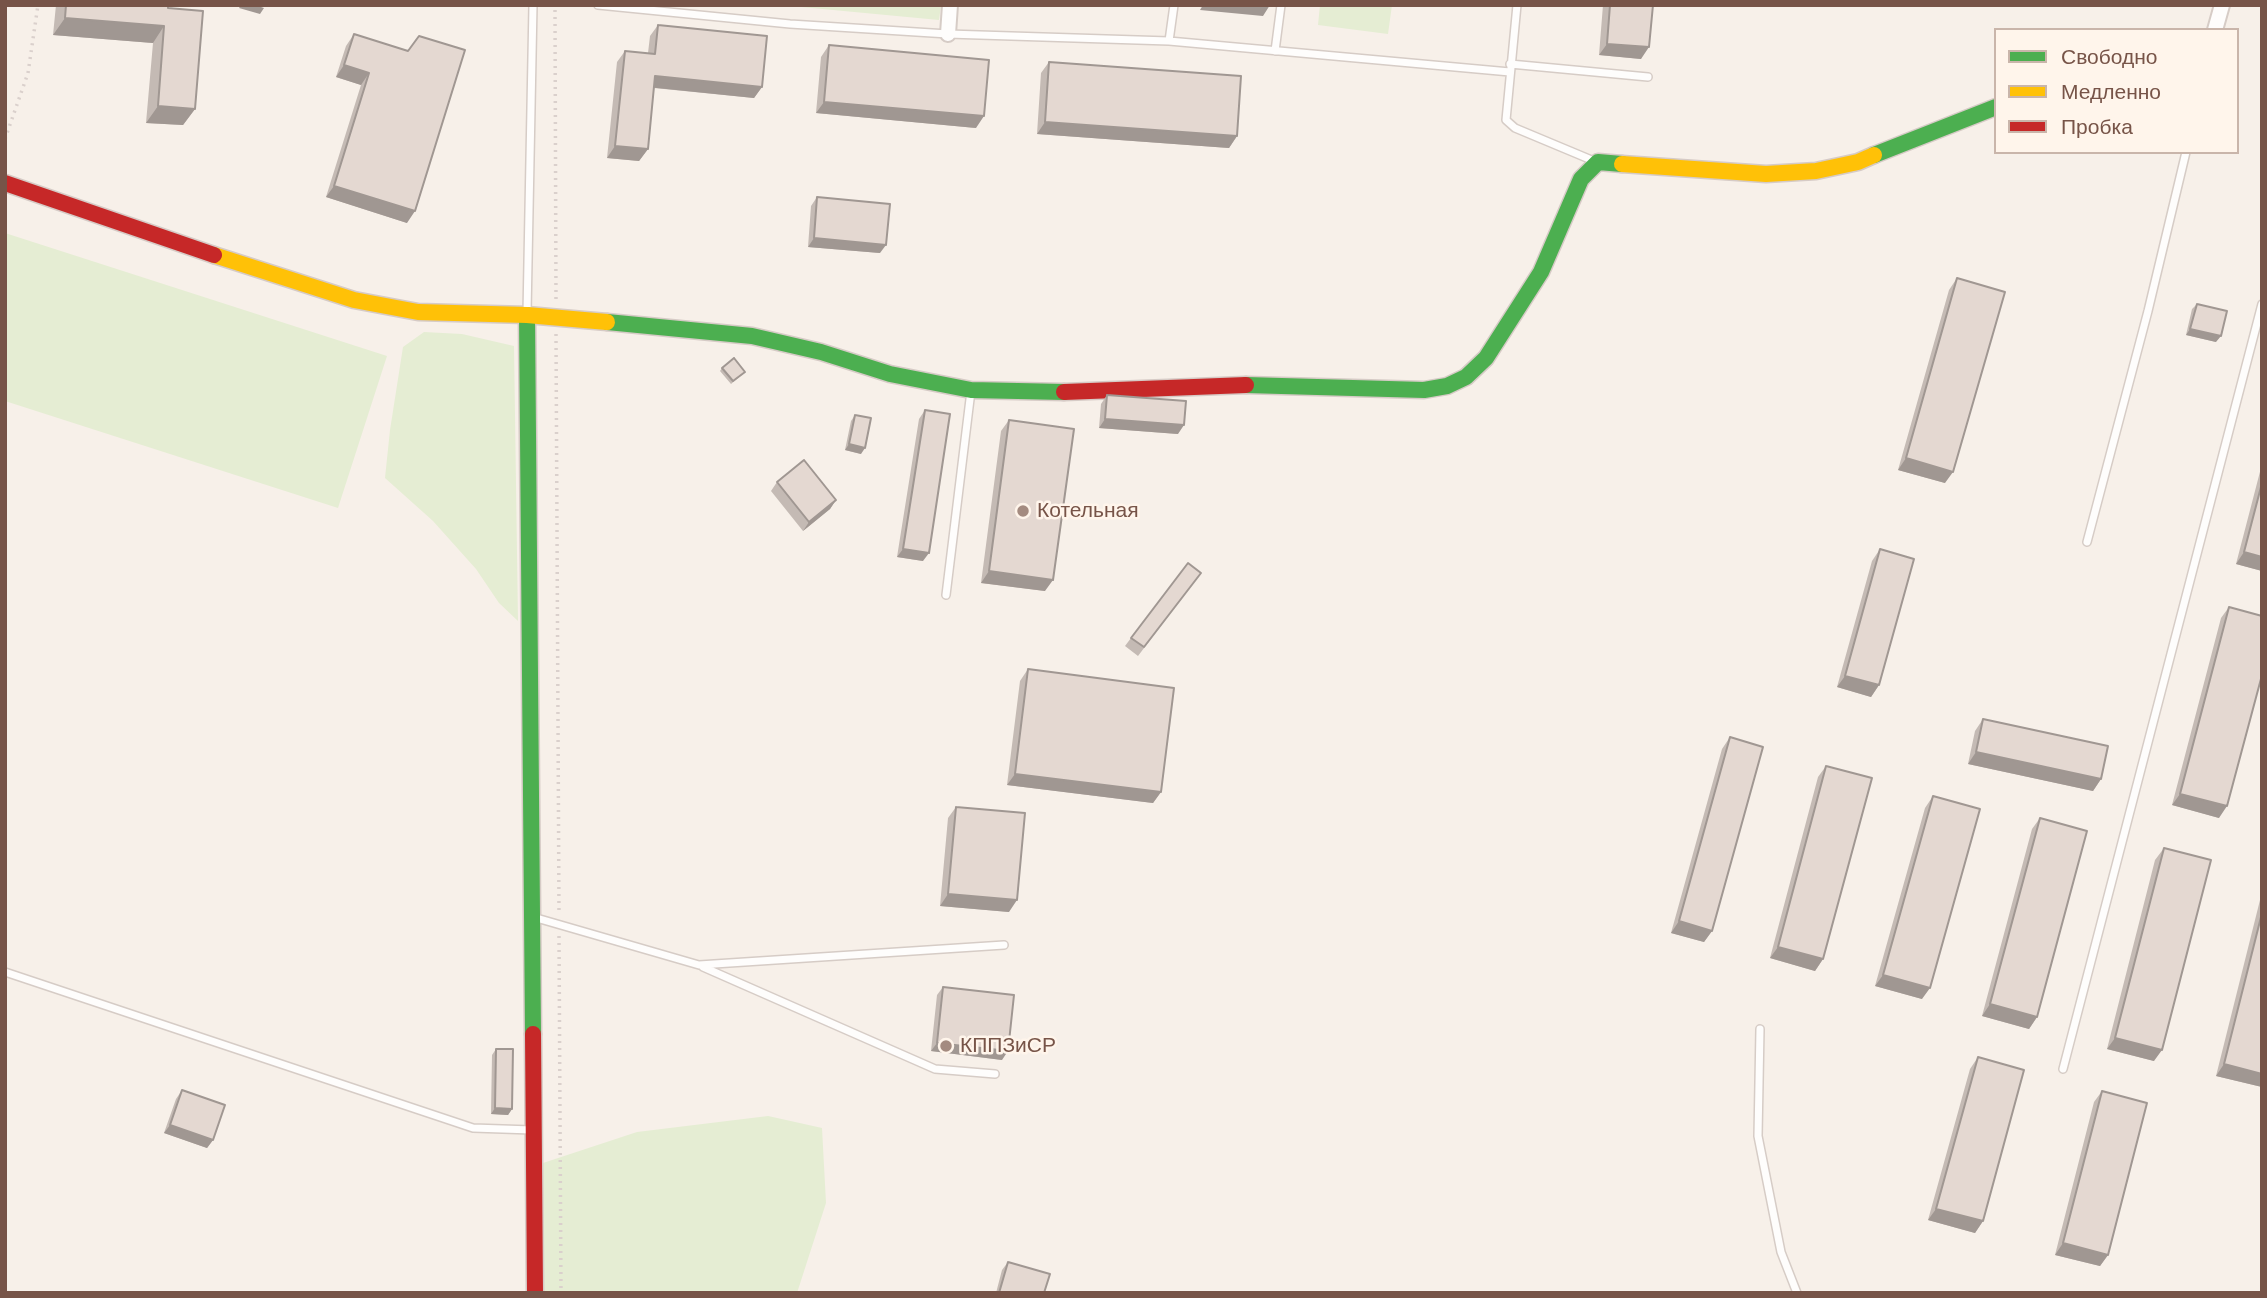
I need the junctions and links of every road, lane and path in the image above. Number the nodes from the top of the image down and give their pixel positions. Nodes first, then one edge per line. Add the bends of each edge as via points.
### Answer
1 (38, 5) edge
2 (533, 5) edge
3 (597, 5) edge
4 (950, 5) edge
5 (1174, 5) edge
6 (1281, 5) edge
7 (1517, 5) edge
8 (2222, 5) edge
9 (555, 10) dead end
10 (2216, 28) edge
11 (948, 34) junction
12 (1169, 41) junction
13 (1275, 51) junction
14 (1510, 69) junction
15 (1648, 77) dead end
16 (1994, 108) edge
17 (5, 139) edge
18 (2186, 154) edge
19 (1598, 162) junction
20 (5, 183) edge
21 (2262, 304) edge
22 (527, 315) junction
23 (556, 318) junction
24 (971, 390) junction
25 (2087, 542) dead end
26 (946, 595) dead end
27 (532, 917) junction
28 (559, 925) junction
29 (1004, 945) dead end
30 (699, 965) junction
31 (5, 972) edge
32 (1760, 1029) dead end
33 (2063, 1069) dead end
34 (995, 1074) dead end
35 (534, 1130) junction
36 (535, 1293) edge
37 (561, 1293) edge
38 (1797, 1293) edge

1 - 17 path via 28,72
2 - 22 lane
3 - 11 lane
4 - 11 street
5 - 12 lane
6 - 13 lane
7 - 14 lane
8 - 10 street
9 - 23 path
11 - 12 lane
12 - 13 lane
13 - 14 lane
14 - 15 lane
14 - 19 lane via 1506,120 1515,128
16 - 19 street via 1868,158 1816,171 1766,174
18 - 25 lane
19 - 24 street via 1581,178 1541,272 1486,358 1466,377 1447,386 1424,390 1228,385 1051,393
20 - 22 street via 354,300 418,312
21 - 33 lane
22 - 23 street
22 - 27 street
23 - 24 street via 752,336 890,374
23 - 28 path
24 - 26 lane
27 - 28 lane
27 - 35 street
28 - 30 lane
28 - 37 path
29 - 30 lane
30 - 34 lane via 935,1069
31 - 35 lane via 473,1128
32 - 38 lane via 1758,1136 1781,1252
35 - 36 street

